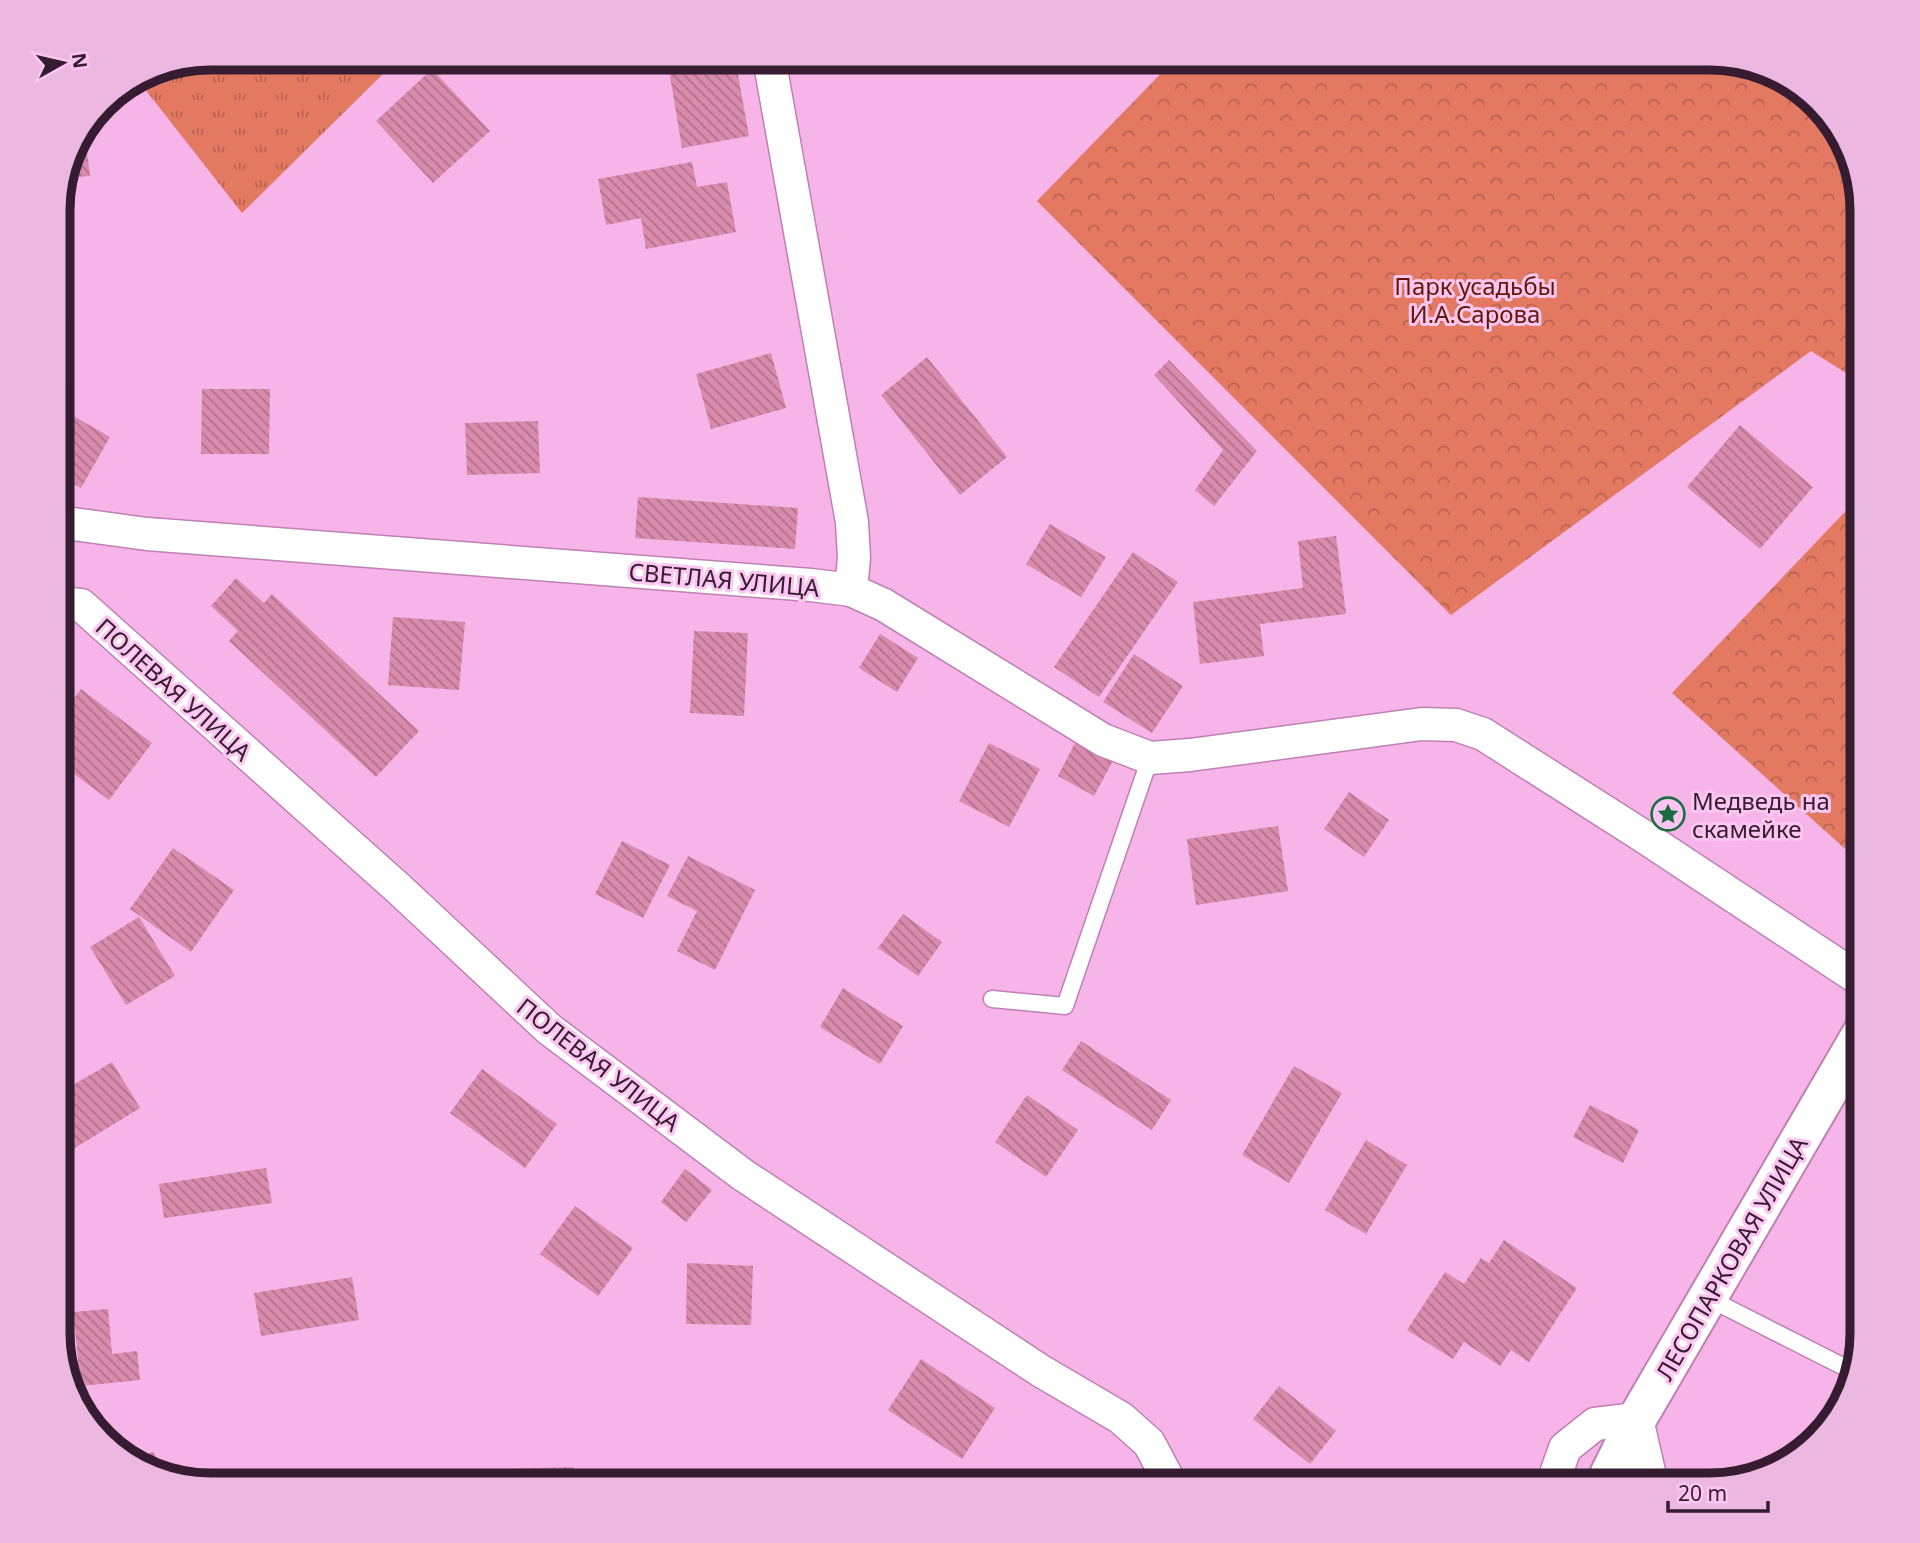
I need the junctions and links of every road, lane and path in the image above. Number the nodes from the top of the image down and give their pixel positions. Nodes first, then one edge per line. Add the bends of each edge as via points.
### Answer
1 (771, 70) edge
2 (70, 524) edge
3 (851, 590) junction
4 (70, 604) edge
5 (1150, 758) junction
6 (1850, 973) edge
7 (992, 999) dead end
8 (1850, 1054) edge
9 (1708, 1297) junction
10 (1845, 1368) edge
11 (1637, 1419) junction
12 (1165, 1473) edge
13 (1556, 1473) edge
14 (1610, 1473) edge
15 (1649, 1473) edge

1 - 3 street, СВЕТЛАЯ УЛИЦА via 852,522
2 - 3 street, СВЕТЛАЯ УЛИЦА
3 - 5 street via 884,605 1104,740
4 - 12 street, ПОЛЕВАЯ УЛИЦА via 81,605 549,1029 743,1175 1121,1419 1149,1443
5 - 6 street via 1422,724 1456,725 1483,734
5 - 7 lane via 1065,1006
8 - 9 street, ЛЕСОПАРКОВАЯ УЛИЦА
9 - 10 lane
9 - 11 street, ЛЕСОПАРКОВАЯ УЛИЦА
11 - 13 street via 1595,1424 1565,1448
11 - 14 street, ЛЕСОПАРКОВАЯ УЛИЦА
11 - 15 street

